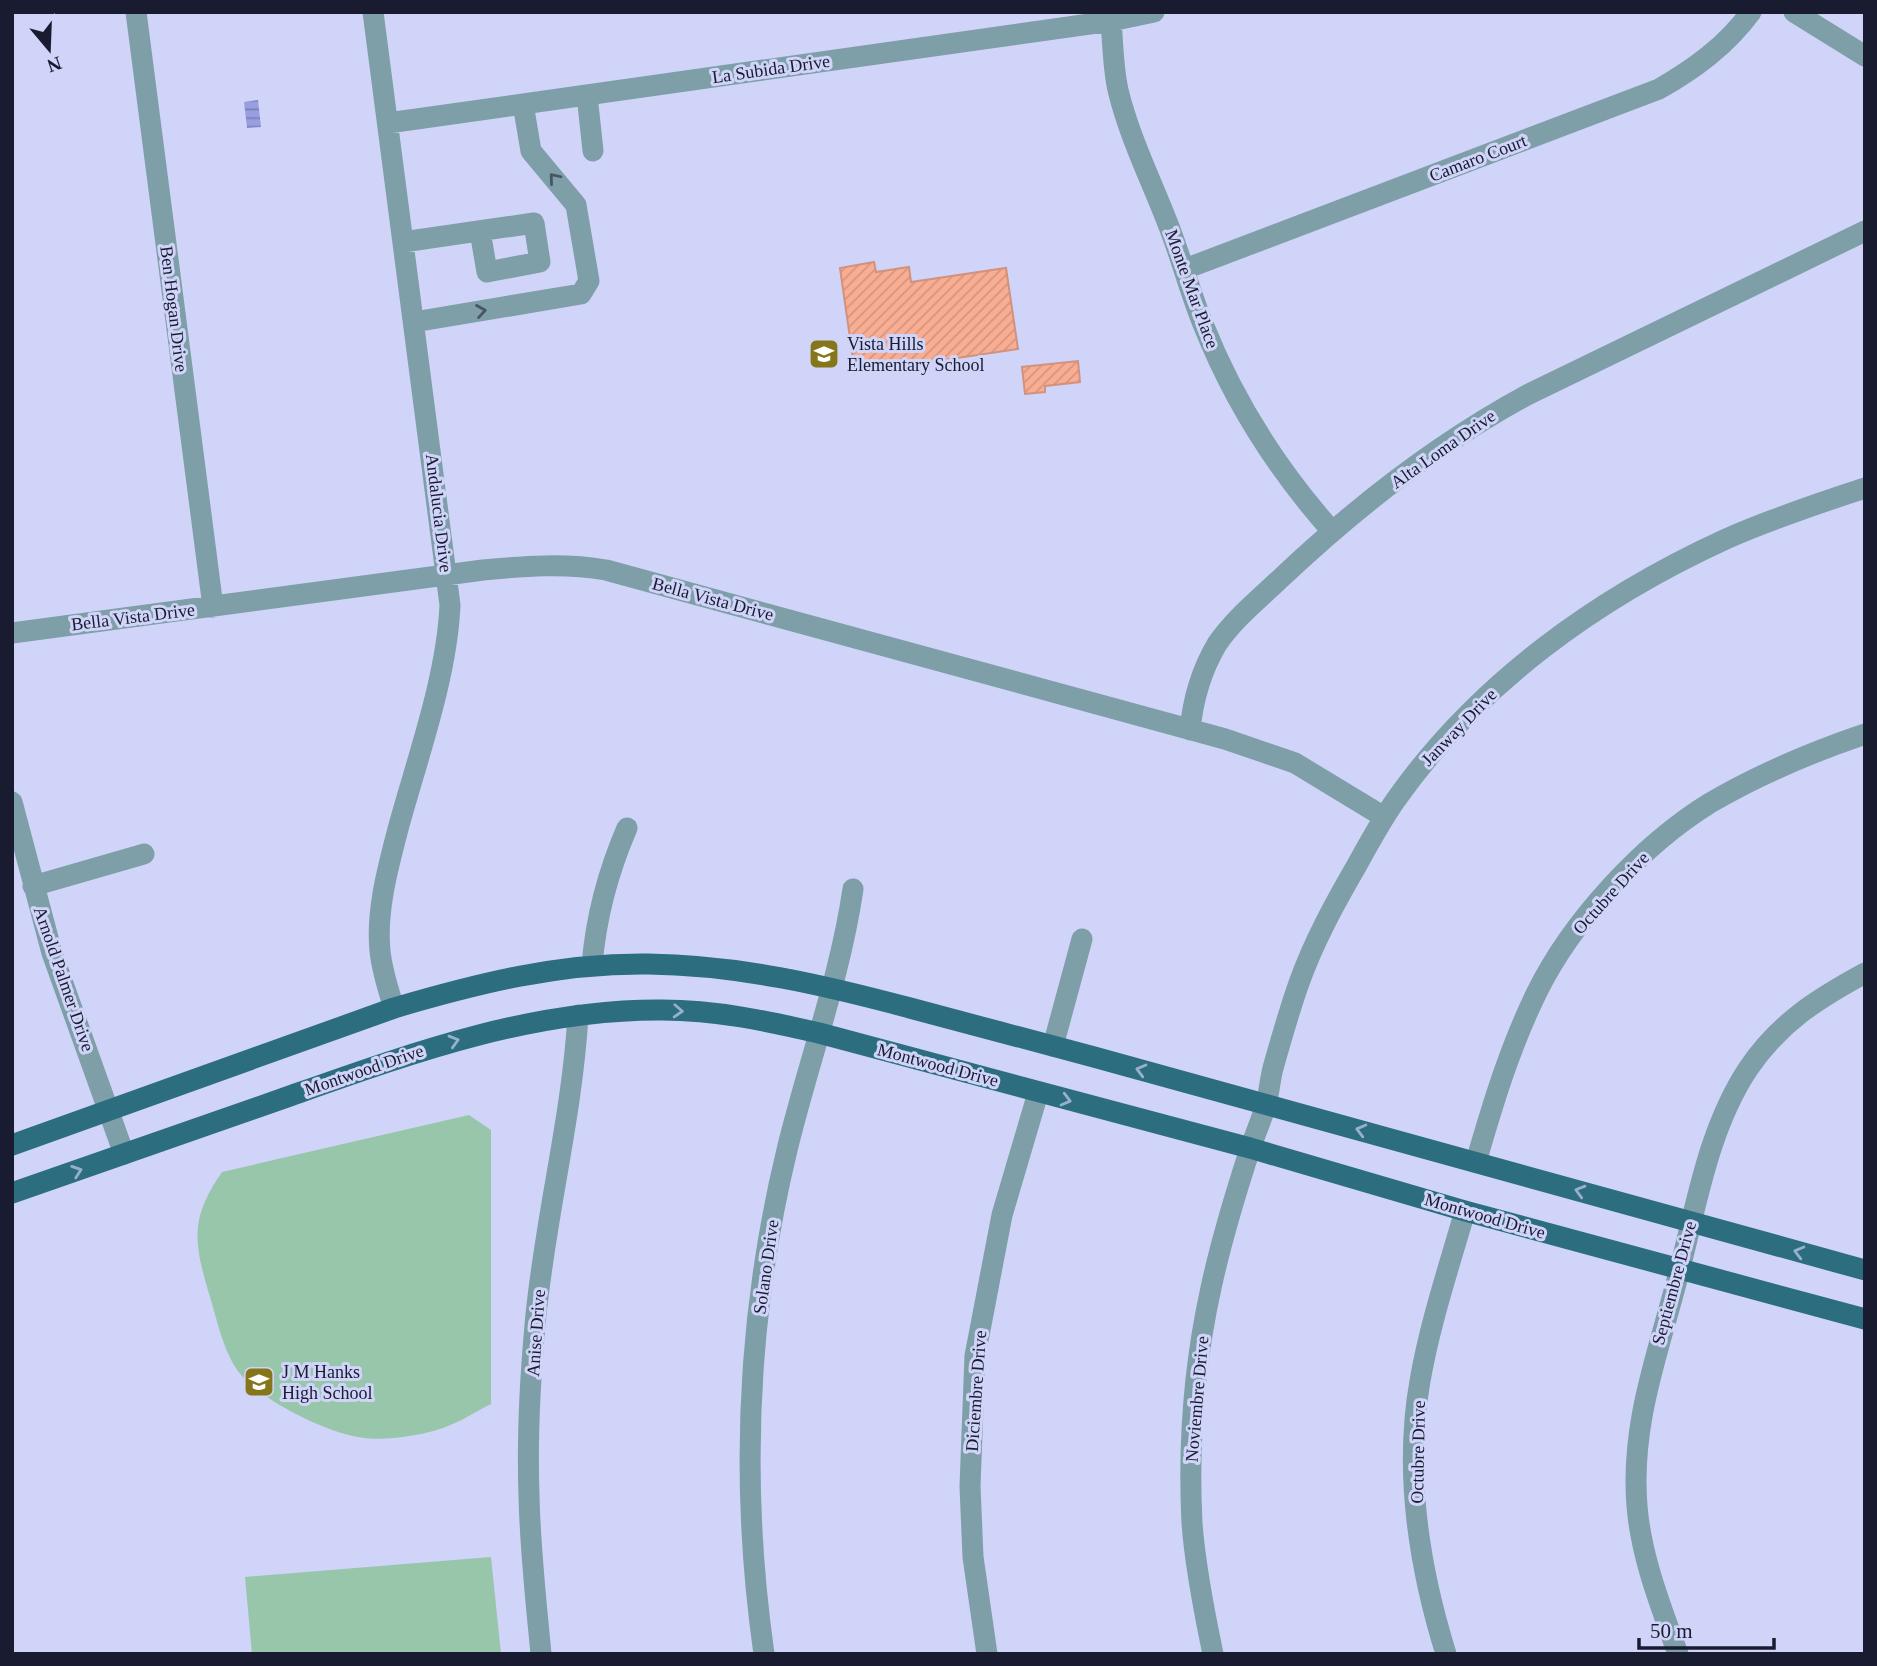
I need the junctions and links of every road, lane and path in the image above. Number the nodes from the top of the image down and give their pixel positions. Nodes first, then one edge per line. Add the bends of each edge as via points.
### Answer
1 (136, 12) edge
2 (373, 12) edge
3 (1154, 12) edge
4 (1751, 12) edge
5 (1794, 12) edge
6 (1111, 21) junction
7 (1865, 55) edge
8 (587, 95) junction
9 (523, 104) junction
10 (388, 123) junction
11 (593, 151) dead end
12 (480, 231) dead end
13 (1865, 231) edge
14 (404, 243) junction
15 (1185, 270) junction
16 (414, 322) junction
17 (1865, 488) edge
18 (1331, 530) junction
19 (447, 575) junction
20 (213, 607) junction
21 (12, 633) edge
22 (1190, 730) junction
23 (1865, 734) edge
24 (12, 802) edge
25 (1384, 817) junction
26 (627, 828) dead end
27 (144, 854) dead end
28 (33, 886) junction
29 (853, 889) dead end
30 (1082, 939) dead end
31 (592, 965) junction
32 (1865, 973) edge
33 (833, 988) junction
34 (394, 1008) junction
35 (578, 1015) junction
36 (819, 1033) junction
37 (1053, 1046) junction
38 (1038, 1093) junction
39 (1266, 1104) junction
40 (110, 1111) junction
41 (12, 1145) edge
42 (1250, 1148) junction
43 (124, 1154) junction
44 (1476, 1161) junction
45 (12, 1193) edge
46 (1465, 1211) junction
47 (1690, 1223) junction
48 (1680, 1269) junction
49 (1865, 1270) edge
50 (1865, 1320) edge
51 (541, 1654) edge
52 (764, 1654) edge
53 (987, 1654) edge
54 (1213, 1654) edge
55 (1446, 1654) edge
56 (1678, 1654) edge

1 - 20 street, Ben Hogan Drive
2 - 10 street, Andalucia Drive
3 - 6 street, La Subida Drive
4 - 15 street, Camaro Court via 1722,45 1659,89
5 - 7 street
6 - 8 street, La Subida Drive
6 - 15 street, Monte Mar Place via 1117,87
8 - 9 street, La Subida Drive
8 - 11 street
9 - 10 street, La Subida Drive
16 -> 9 street via 581,294 589,281 576,205 531,151
10 - 14 street, Andalucia Drive
12 - 14 street
13 - 18 street, Alta Loma Drive via 1482,419
14 - 16 street, Andalucia Drive
15 - 18 street, Monte Mar Place via 1202,323 1246,417
16 - 19 street, Andalucia Drive
17 - 25 street, Janway Drive via 1730,537 1592,611 1485,698 1442,742
18 - 22 street, Alta Loma Drive via 1234,622 1218,643 1197,686
19 - 20 street, Bella Vista Drive
19 - 22 street, Bella Vista Drive via 537,565 606,570
19 - 34 street, Andalucia Drive via 450,605 444,659 393,849 380,921 384,977
20 - 21 street, Bella Vista Drive
22 - 25 street, Bella Vista Drive via 1295,763
23 - 44 street, Octubre Drive via 1710,803 1614,884 1562,949 1538,990 1503,1069
24 - 28 street, Arnold Palmer Drive
25 - 39 street, Janway Drive via 1324,924 1299,983
26 - 31 street via 601,901
27 - 28 street
28 - 40 street, Arnold Palmer Drive via 52,953
29 - 33 street, Solano Drive
30 - 37 street
31 - 33 main road via 729,968
31 - 34 main road via 539,971
32 - 47 street, Septiembre Drive via 1797,1014 1747,1071 1715,1138
33 - 36 street, Solano Drive
33 - 37 main road
34 - 40 main road
35 -> 36 main road, Montwood Drive via 707,1012
43 -> 35 main road, Montwood Drive via 451,1041
35 - 51 street, Anise Drive via 569,1110 535,1326 528,1492
36 - 38 main road, Montwood Drive
36 - 52 street, Solano Drive via 775,1207 750,1388 751,1522
39 -> 37 main road
38 -> 42 main road, Montwood Drive
38 - 53 street, Diciembre Drive via 1002,1214 975,1356 972,1533
39 - 42 street, Janway Drive
44 -> 39 main road
40 - 41 main road
40 - 43 street, Arnold Palmer Drive
42 - 46 main road, Montwood Drive
42 - 54 street, Noviembre Drive via 1212,1285 1194,1394 1192,1525
45 -> 43 main road, Montwood Drive
47 -> 44 main road
46 - 48 main road, Montwood Drive
46 - 55 street, Octubre Drive via 1431,1328 1415,1430 1419,1532 1428,1592
47 - 48 street, Septiembre Drive
49 -> 47 main road
48 - 50 main road, Montwood Drive
48 - 56 street, Septiembre Drive via 1640,1415 1635,1475 1646,1557

